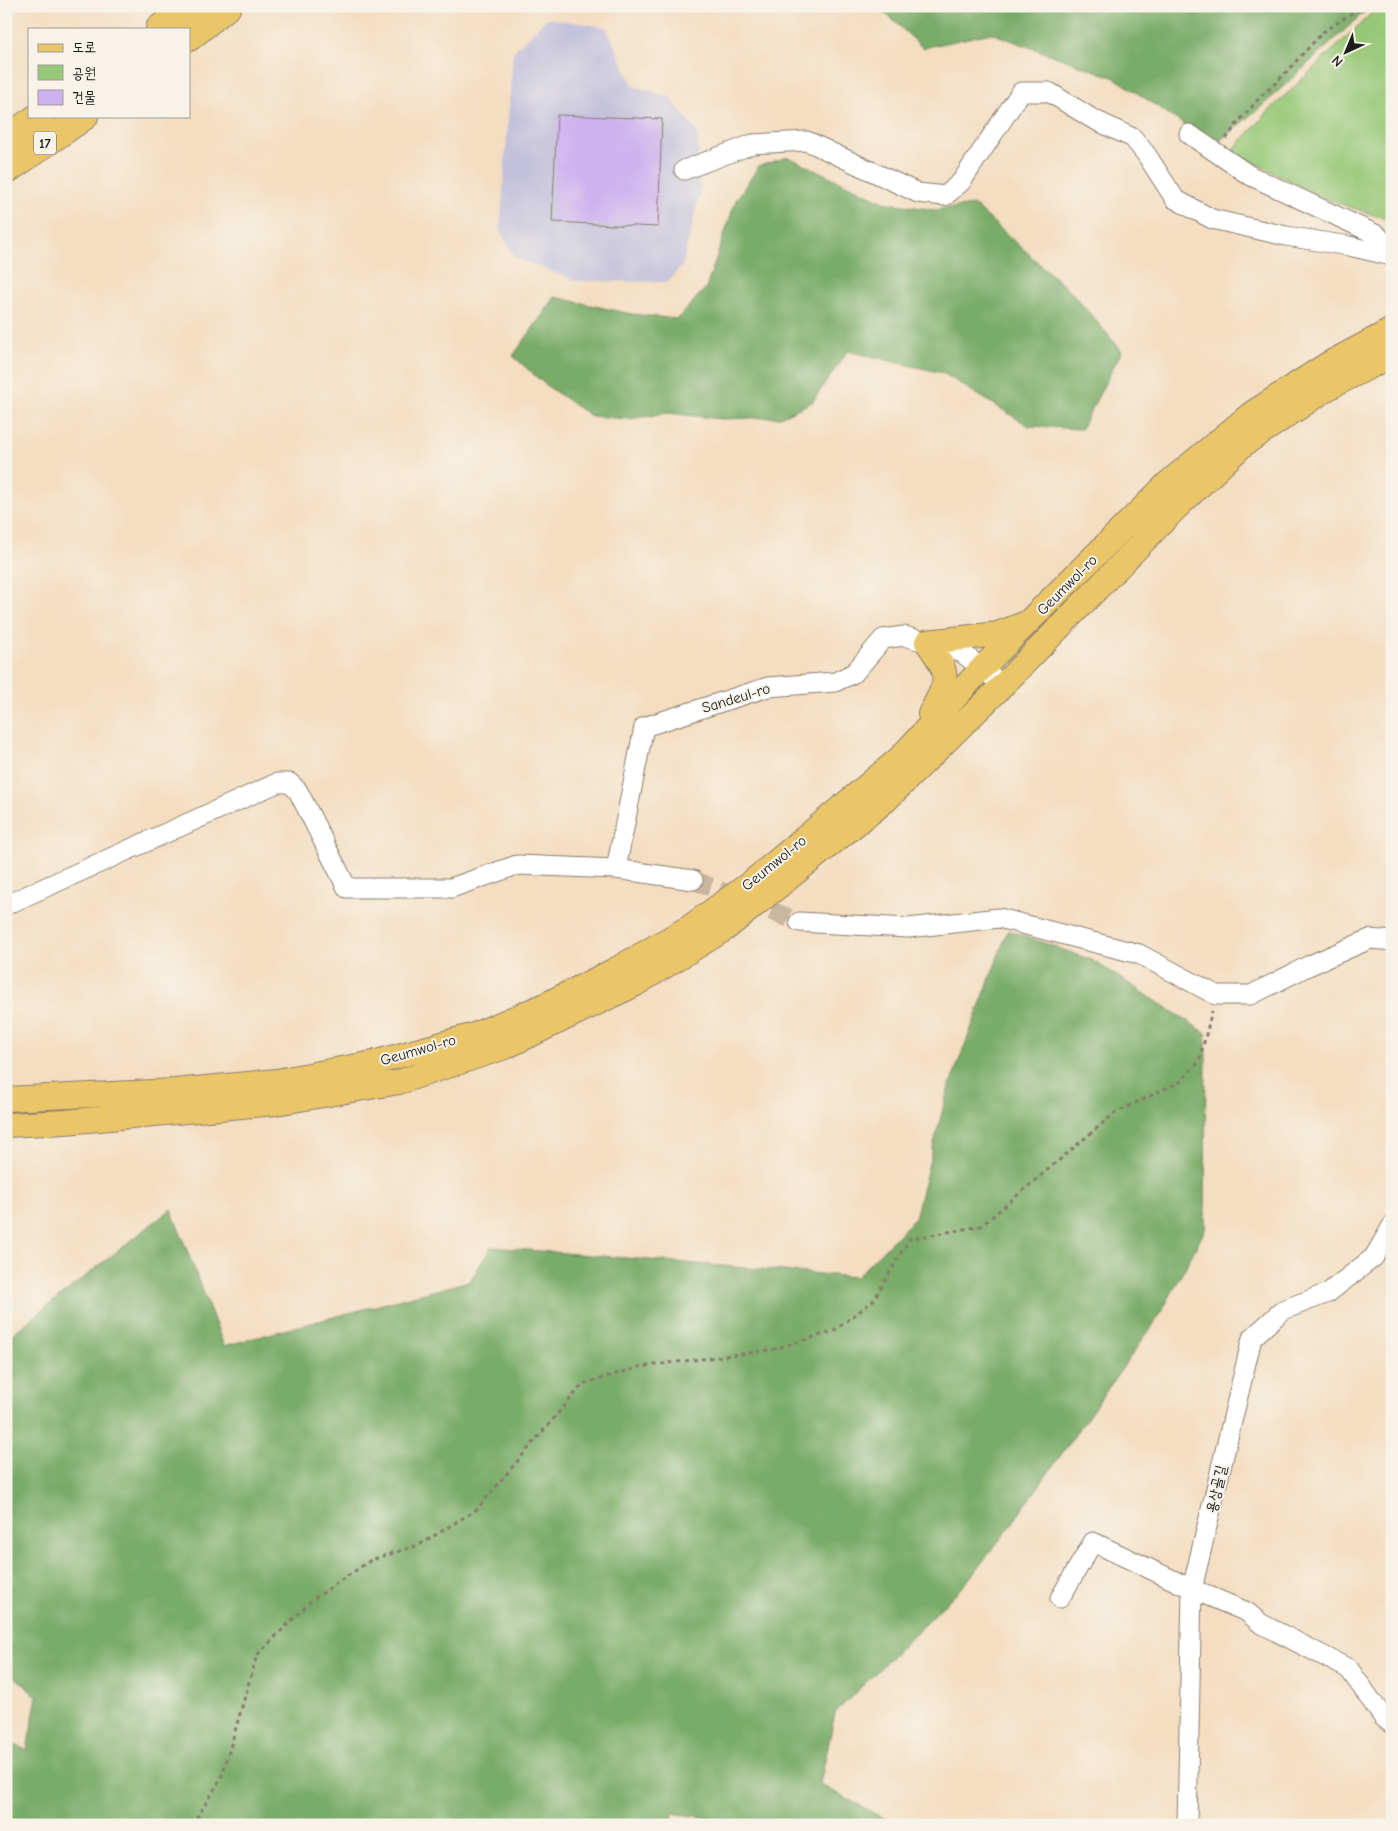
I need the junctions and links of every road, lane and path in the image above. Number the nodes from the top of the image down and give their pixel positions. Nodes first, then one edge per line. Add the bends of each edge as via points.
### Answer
1 (189, 6) edge
2 (227, 6) edge
3 (1362, 6) edge
4 (161, 28) edge
5 (190, 36) edge
6 (37, 118) edge
7 (81, 118) edge
8 (1189, 134) dead end
9 (6, 140) edge
10 (1218, 153) junction
11 (6, 170) edge
12 (684, 170) dead end
13 (1392, 251) edge
14 (1392, 256) edge
15 (1392, 330) edge
16 (1392, 355) edge
17 (1028, 623) junction
18 (927, 642) junction
19 (982, 668) junction
20 (1003, 685) junction
21 (913, 745) junction
22 (616, 869) junction
23 (693, 880) tunnel mouth
24 (6, 905) edge
25 (799, 922) tunnel mouth
26 (1392, 941) edge
27 (1216, 995) junction
28 (6, 1099) edge
29 (6, 1125) edge
30 (1392, 1226) edge
31 (1192, 1589) junction
32 (1060, 1598) dead end
33 (1392, 1724) edge
34 (192, 1825) edge
35 (1187, 1825) edge

1 - 4 highway
2 - 5 highway
3 - 10 path via 1323,32 1261,96
6 - 9 highway, 17
7 - 11 highway, 17
8 - 10 street
10 - 13 street via 1249,175 1377,235
12 - 14 street via 753,144 807,141 918,193 945,196 961,182 1021,92 1049,92 1132,138 1174,199 1212,219
15 - 17 main road, Geumwol-ro via 1328,364 1251,414 1168,484
16 - 20 main road, Geumwol-ro via 1328,388 1244,444 1176,508
17 - 18 main road via 998,634
17 - 19 main road, Geumwol-ro
18 - 19 street, Sandeul-ro via 961,652
18 - 21 main road via 941,662 946,683
18 - 22 street, Sandeul-ro via 904,636 883,639 854,673 835,682 768,687 644,727
19 - 20 street, Sandeul-ro
19 - 21 main road, Geumwol-ro
20 - 29 main road, Geumwol-ro via 886,800 725,929 634,985 505,1047 399,1082 276,1103
21 - 28 main road, Geumwol-ro via 752,882 690,927 615,970 543,1006 474,1035 373,1063 278,1081
22 - 23 street
22 - 24 street via 517,865 452,888 347,888 298,791 290,783 277,783
25 - 27 street via 908,928 999,918 1139,954
26 - 27 street via 1370,939 1251,995
27 - 34 path via 1199,1062 1180,1082 1116,1112 981,1226 909,1239 874,1300 834,1331 771,1350 639,1368 582,1384 476,1510 419,1545 371,1560 312,1600 257,1655 221,1779
30 - 31 street, 용상골길 via 1374,1256 1328,1293 1283,1310 1252,1338
31 - 32 street via 1093,1542
31 - 33 street via 1247,1612 1260,1623 1349,1669 1382,1717
31 - 35 street, 용상골길

